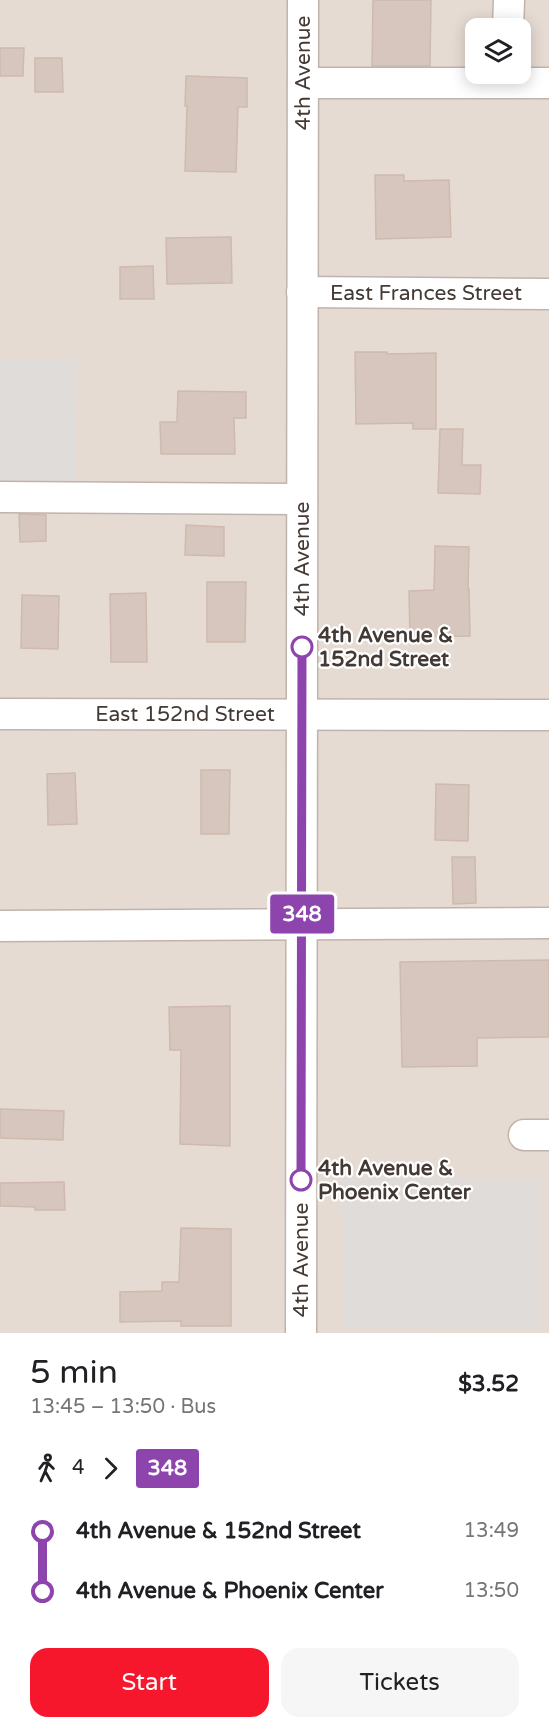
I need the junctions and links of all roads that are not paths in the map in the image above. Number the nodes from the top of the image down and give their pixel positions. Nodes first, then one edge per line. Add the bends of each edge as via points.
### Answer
1 (303, 0) edge
2 (509, 0) edge
3 (508, 18) edge
4 (465, 79) edge
5 (531, 81) edge
6 (303, 83) junction
7 (549, 83) edge
8 (302, 292) junction
9 (549, 294) edge
10 (0, 497) edge
11 (302, 499) junction
12 (0, 714) edge
13 (302, 714) junction
14 (549, 715) edge
15 (549, 923) edge
16 (302, 925) junction
17 (0, 926) edge
18 (301, 1333) edge

1 - 6 street, 4th Avenue
2 - 3 street
4 - 6 street
5 - 7 street
6 - 8 street, 4th Avenue
8 - 9 street, East Frances Street
8 - 11 street, 4th Avenue
10 - 11 street
11 - 13 street, 4th Avenue
12 - 13 street, East 152nd Street
13 - 14 street, East 152nd Street
13 - 16 street, 4th Avenue
15 - 16 street
16 - 17 street
16 - 18 street, 4th Avenue

